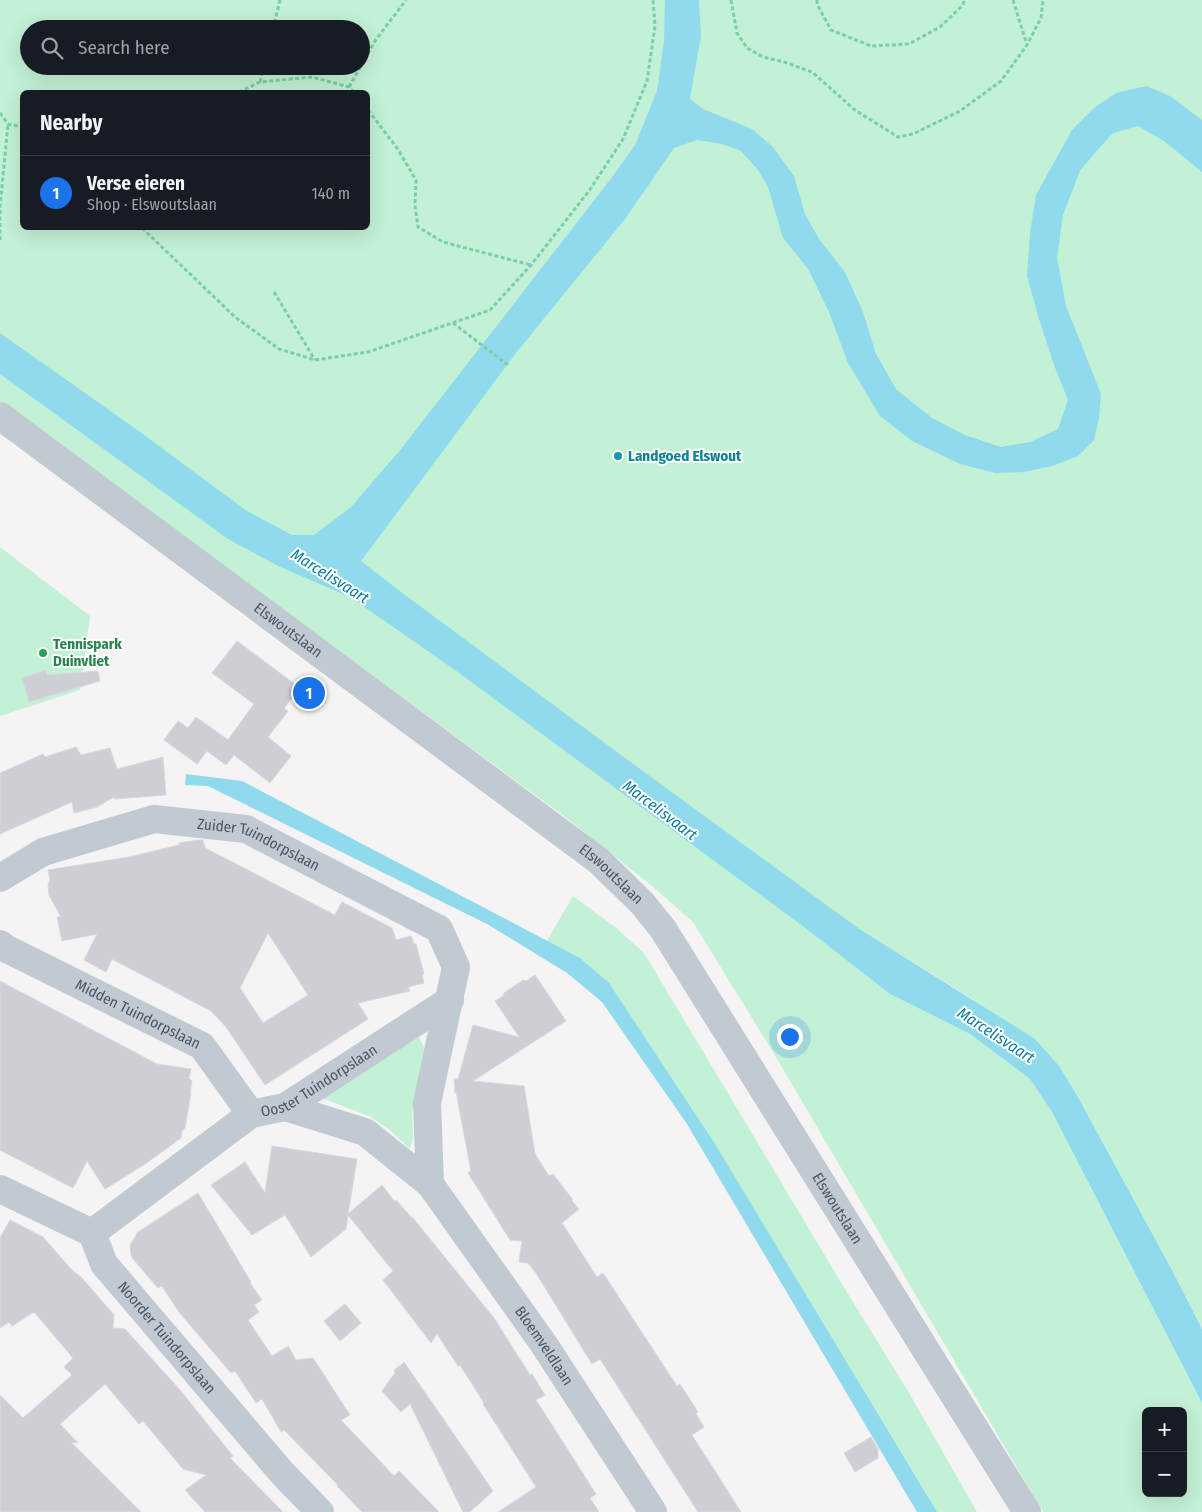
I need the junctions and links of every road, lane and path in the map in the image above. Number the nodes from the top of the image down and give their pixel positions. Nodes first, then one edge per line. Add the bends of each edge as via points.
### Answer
1 (280, 0) edge
2 (406, 0) edge
3 (653, 0) edge
4 (731, 0) edge
5 (817, 0) edge
6 (964, 0) edge
7 (1013, 0) edge
8 (1044, 0) edge
9 (275, 20) edge
10 (1027, 45) junction
11 (370, 50) edge
12 (262, 75) edge
13 (356, 75) edge
14 (260, 82) junction
15 (349, 87) junction
16 (243, 90) edge
17 (352, 90) edge
18 (0, 112) edge
19 (370, 113) edge
20 (8, 124) junction
21 (20, 127) edge
22 (144, 230) edge
23 (0, 240) edge
24 (531, 265) junction
25 (274, 292) dead end
26 (453, 323) junction
27 (315, 360) junction
28 (508, 365) dead end
29 (0, 416) edge
30 (0, 878) edge
31 (0, 944) edge
32 (450, 1000) junction
33 (285, 1107) junction
34 (251, 1114) junction
35 (430, 1184) junction
36 (0, 1189) edge
37 (92, 1233) junction
38 (320, 1512) edge
39 (653, 1512) edge
40 (1027, 1512) edge

1 - 9 path
2 - 11 path
3 - 24 path via 655,26 647,81 623,139 589,191
4 - 10 path via 737,34 747,48 763,57 812,72 855,110 898,137 913,134 960,111 1002,81
5 - 6 path via 831,30 871,46 909,44 940,27 963,5
7 - 10 path
8 - 10 path via 1041,18
12 - 14 path
13 - 15 path
14 - 15 path via 312,77
14 - 16 path
15 - 17 path
18 - 20 path
19 - 24 path via 416,180 418,227 443,242
20 - 21 path
20 - 23 path
22 - 27 path via 235,317 279,349
24 - 26 path via 490,310
25 - 27 path
26 - 27 path via 368,352
26 - 28 path
29 - 40 street, Elswoutslaan via 600,862 642,903 663,929
30 - 32 street, Zuider Tuindorpslaan via 43,852 154,819 246,829 439,929 456,967
31 - 34 street, Midden Tuindorpslaan via 202,1046
32 - 33 street, Ooster Tuindorpslaan
32 - 35 street via 427,1103
33 - 34 street, Ooster Tuindorpslaan
33 - 35 street, Bloemveldlaan via 365,1132
34 - 37 street, Ooster Tuindorpslaan
35 - 39 street, Bloemveldlaan via 543,1343
36 - 37 street
37 - 38 street, Noorder Tuindorpslaan via 104,1264 283,1474

